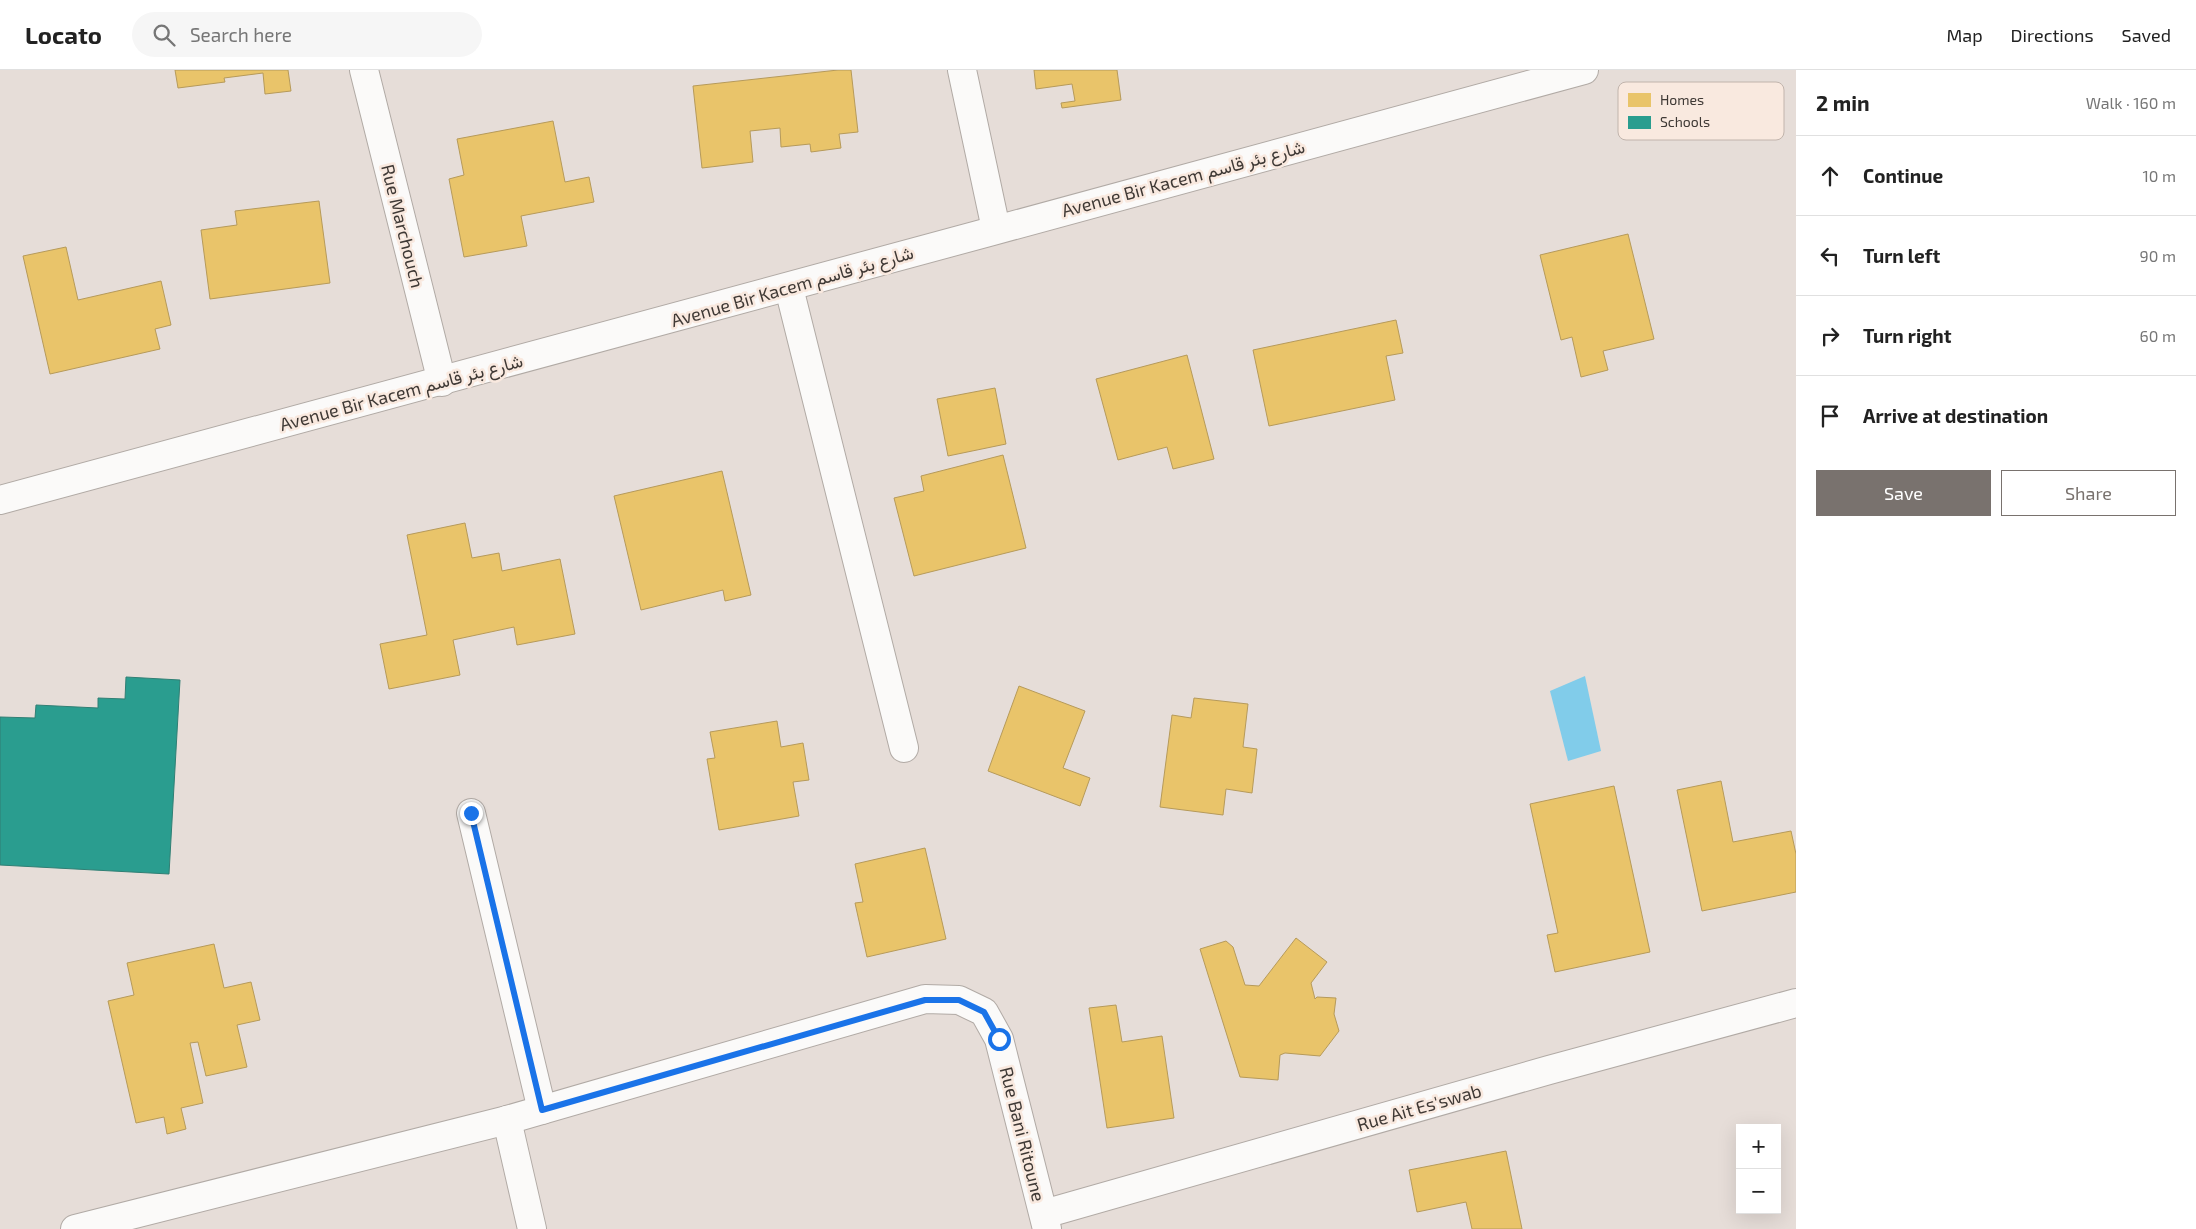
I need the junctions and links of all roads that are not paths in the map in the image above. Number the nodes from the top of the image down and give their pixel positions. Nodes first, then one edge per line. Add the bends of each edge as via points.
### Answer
1 (364, 70) edge
2 (962, 70) edge
3 (1584, 70) edge
4 (996, 229) junction
5 (788, 288) junction
6 (442, 382) junction
7 (0, 500) edge
8 (904, 748) dead end
9 (471, 813) dead end
10 (1796, 1003) edge
11 (542, 1110) junction
12 (508, 1120) junction
13 (1046, 1221) edge
14 (130, 1222) edge
15 (75, 1229) edge
16 (532, 1229) edge

1 - 6 street, Rue Marchouch
2 - 4 street
3 - 4 street, Avenue Bir Kacem شارع بئر قاسم
4 - 5 street, Avenue Bir Kacem شارع بئر قاسم
5 - 6 street, Avenue Bir Kacem شارع بئر قاسم
5 - 8 street
6 - 7 street, Avenue Bir Kacem شارع بئر قاسم
9 - 11 street
10 - 13 street, Rue Ait Es'swab via 1549,1070
11 - 12 street, Rue Bani Ritoune
11 - 13 street, Rue Bani Ritoune via 925,1000 959,1000 984,1012 999,1039
12 - 14 street, Rue Bani Ritoune
12 - 16 street
14 - 15 street, Rue Bani Ritoune

